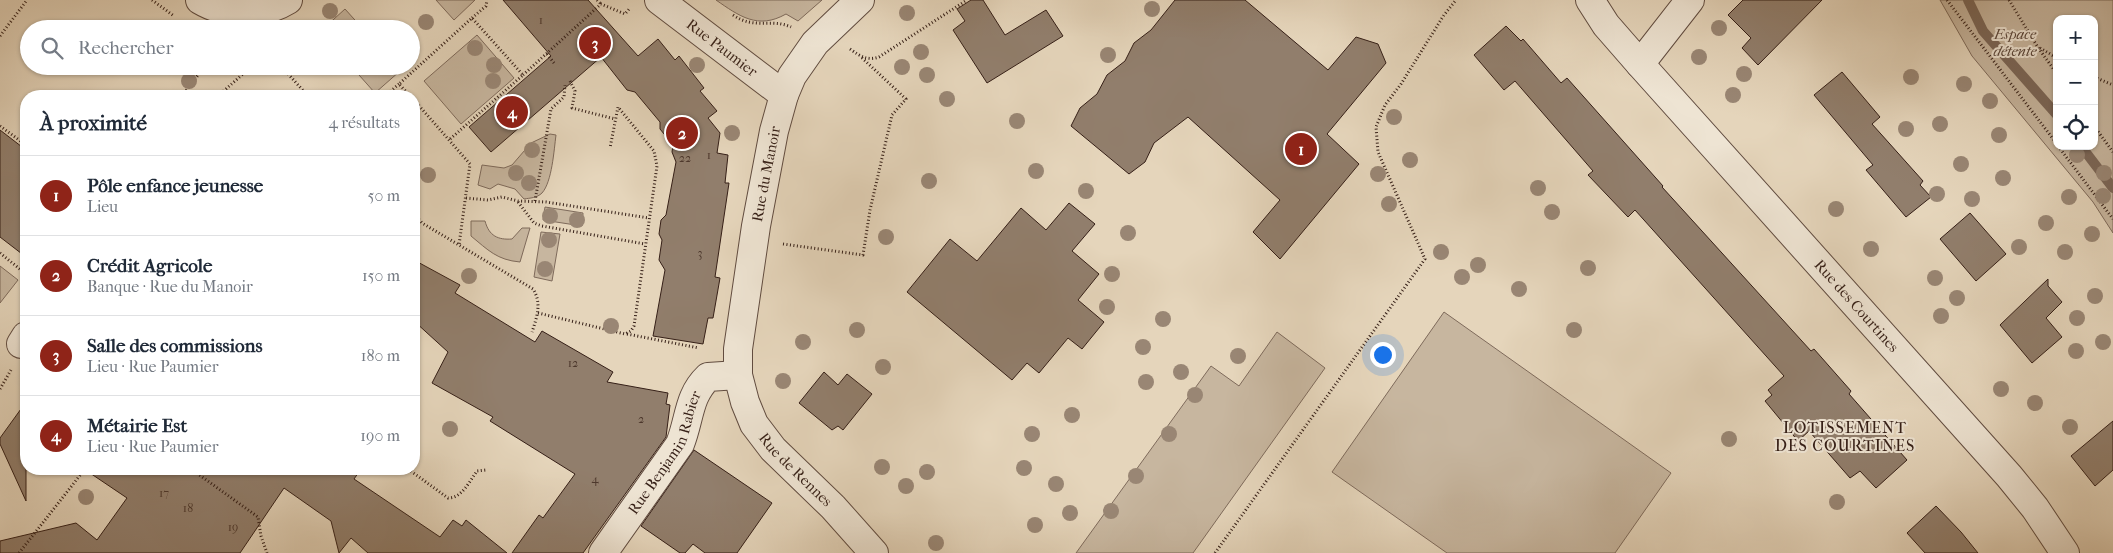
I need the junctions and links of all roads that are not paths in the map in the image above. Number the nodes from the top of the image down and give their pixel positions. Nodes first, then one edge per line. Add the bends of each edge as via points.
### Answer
1 (200, 0) edge
2 (288, 0) edge
3 (659, 0) edge
4 (860, 0) edge
5 (1590, 0) edge
6 (1690, 0) edge
7 (1640, 64) junction
8 (784, 95) junction
9 (738, 375) junction
10 (603, 553) edge
11 (874, 553) edge
12 (2065, 553) edge

1 - 2 street via 212,7 251,12
3 - 8 street, Rue Paumier
4 - 8 street, Rue du Manoir via 802,60
5 - 7 street, Rue des Courtines via 1606,25
6 - 7 street
7 - 12 street, Rue des Courtines via 2009,476
8 - 9 street, Rue du Manoir via 756,226 738,349
9 - 10 street, Rue Benjamin Rabier via 708,377 700,384 694,393 680,444
9 - 11 street, Rue de Rennes via 754,424 773,449 833,507

